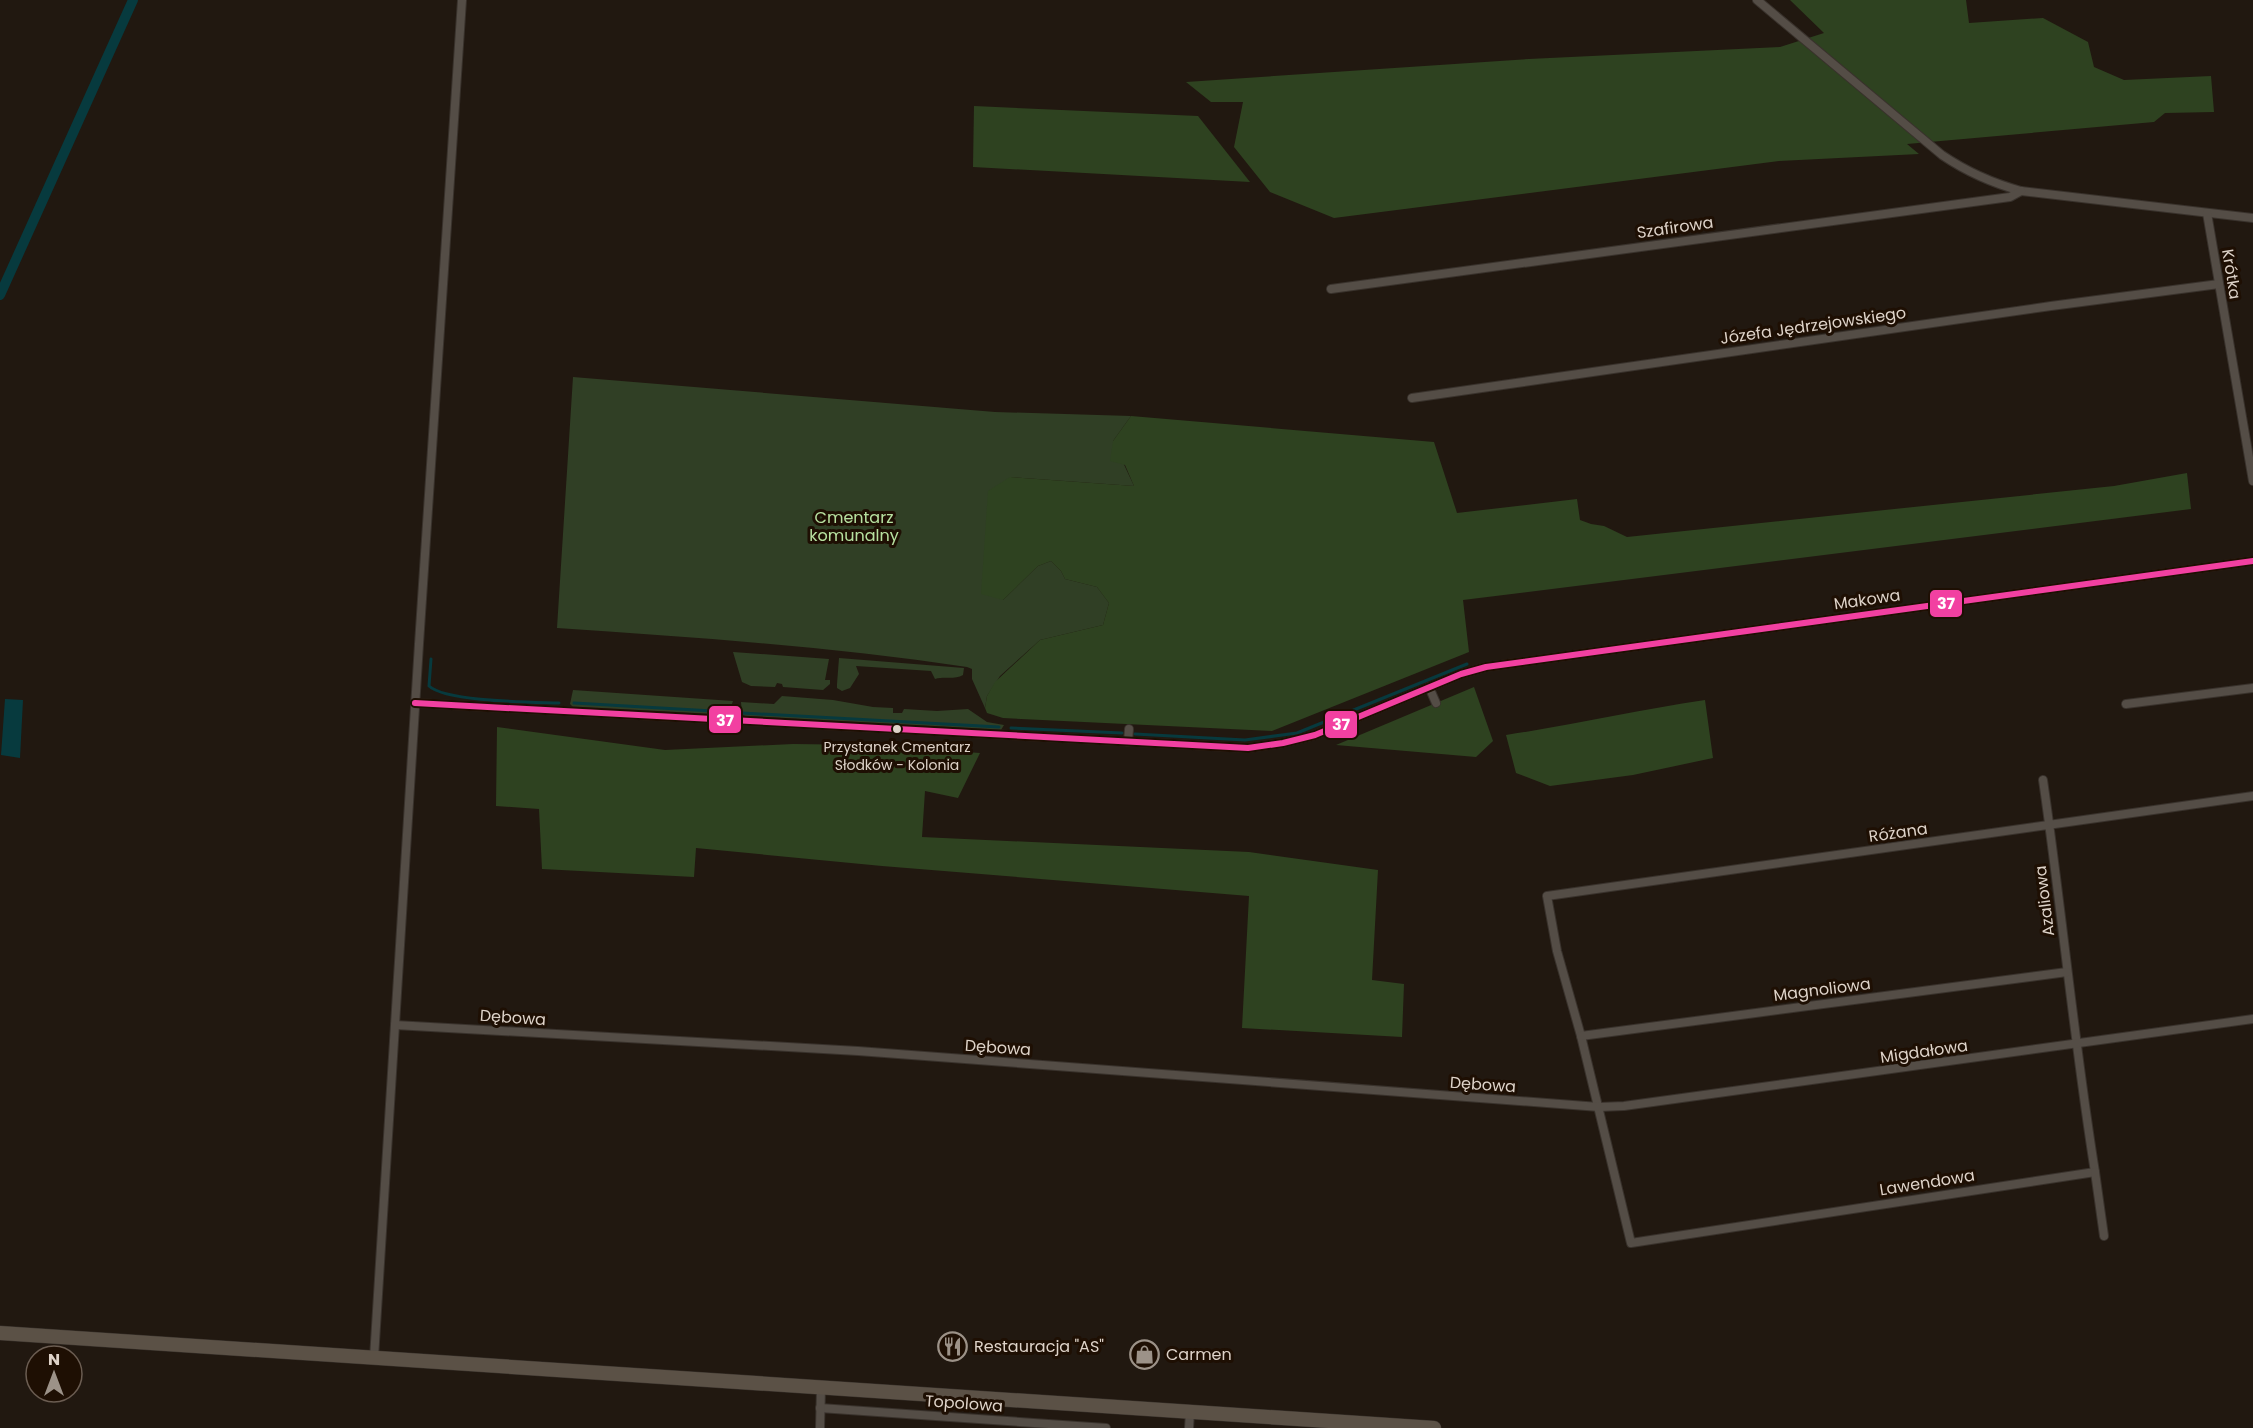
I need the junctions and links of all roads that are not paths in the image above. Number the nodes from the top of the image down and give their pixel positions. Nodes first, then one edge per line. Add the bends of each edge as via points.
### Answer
1 (462, 0) edge
2 (1757, 0) edge
3 (2021, 191) junction
4 (2207, 213) junction
5 (2253, 218) edge
6 (2219, 284) junction
7 (1330, 289) dead end
8 (1412, 398) dead end
9 (2253, 481) edge
10 (2253, 561) edge
11 (1428, 687) junction
12 (2253, 688) edge
13 (415, 703) junction
14 (1436, 703) dead end
15 (2126, 704) dead end
16 (1128, 729) dead end
17 (1128, 741) junction
18 (2043, 780) dead end
19 (2253, 796) edge
20 (2050, 826) junction
21 (2067, 972) junction
22 (2253, 1019) edge
23 (395, 1025) junction
24 (1581, 1036) junction
25 (2078, 1045) junction
26 (1599, 1107) junction
27 (2095, 1172) junction
28 (2104, 1236) dead end
29 (0, 1333) edge
30 (375, 1358) junction
31 (821, 1388) junction
32 (820, 1408) junction
33 (1190, 1412) junction
34 (1328, 1424) edge
35 (820, 1428) edge
36 (1106, 1428) edge
37 (1189, 1428) edge
38 (1434, 1428) edge

1 - 13 street
2 - 3 street via 1942,156 1987,181
3 - 4 street
3 - 7 street, Szafirowa via 2010,197
4 - 5 street
4 - 6 street, Krótka
6 - 8 street, Józefa Jędrzejowskiego
6 - 9 street, Krótka
10 - 11 street, Makowa via 1486,667
11 - 14 street
11 - 17 street, Makowa via 1316,735 1283,743 1248,748
12 - 15 street
13 - 17 street, Makowa
13 - 23 street
16 - 17 street
18 - 20 street, Azaliowa
19 - 20 street, Różana
20 - 21 street, Azaliowa
20 - 24 street, Różana via 1547,896 1557,951
21 - 24 street, Magnoliowa
21 - 25 street, Azaliowa
22 - 25 street, Migdałowa
23 - 26 street, Dębowa via 858,1051
23 - 30 street
24 - 26 street
25 - 26 street, Migdałowa
25 - 27 street
26 - 27 street, Lawendowa via 1631,1243
27 - 28 street
29 - 30 main road
30 - 31 main road
31 - 32 street
31 - 33 main road
32 - 35 street
32 - 36 street, Topolowa
33 - 34 main road
33 - 37 street
34 - 38 main road

